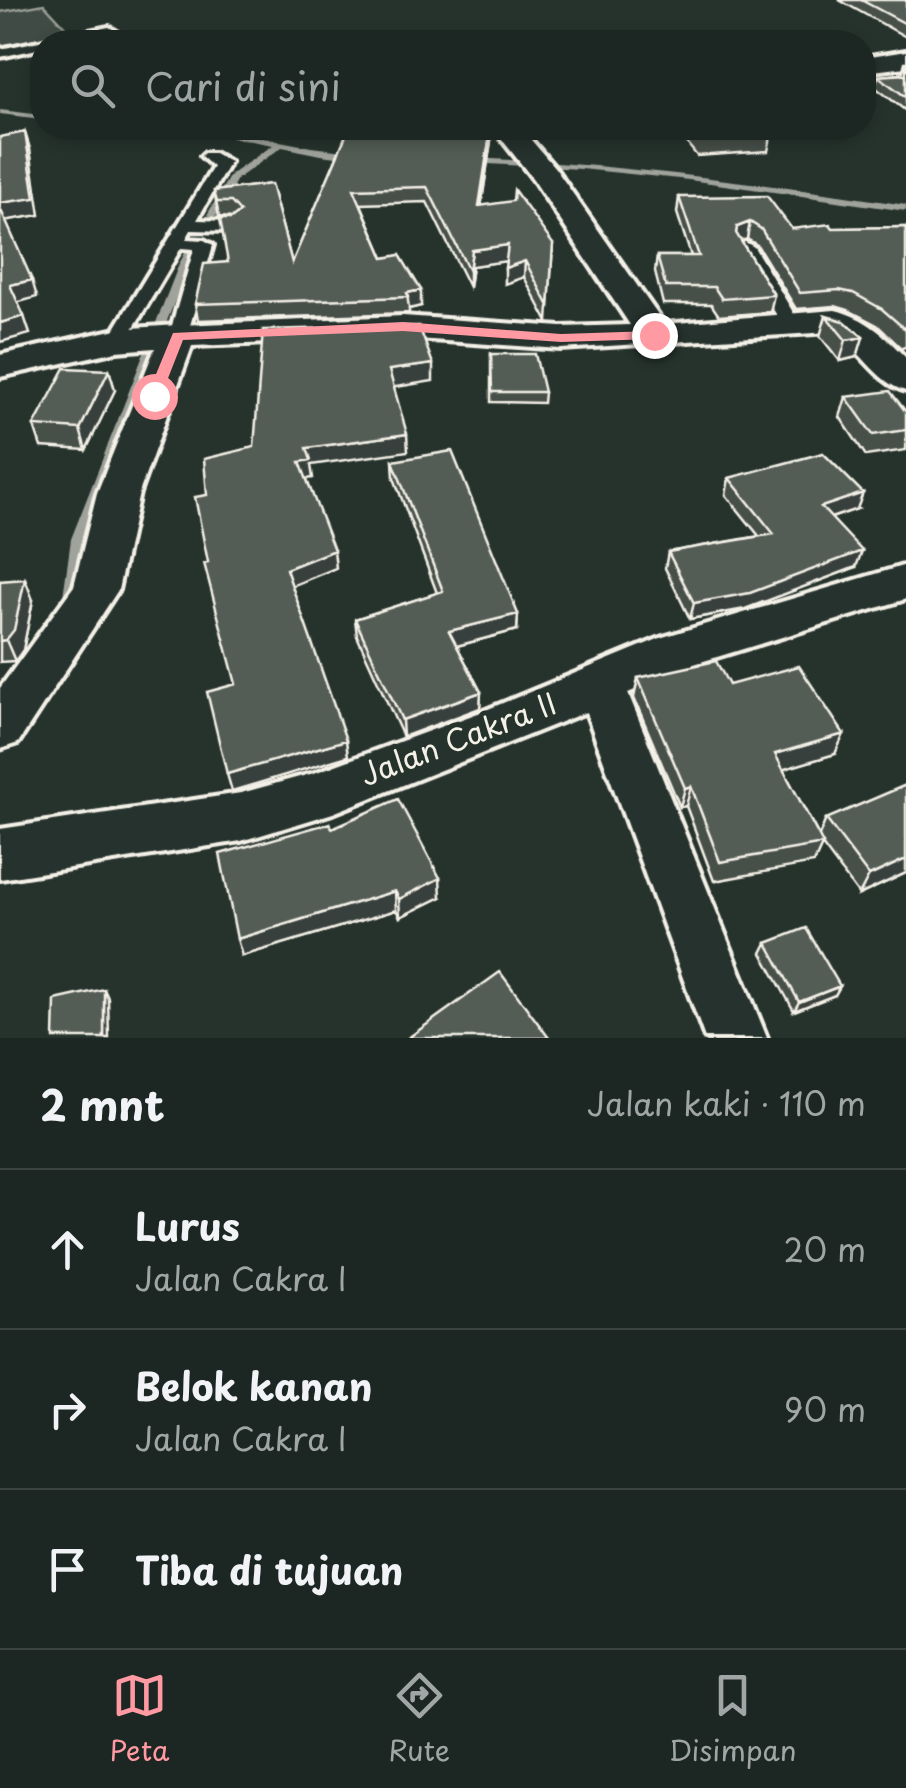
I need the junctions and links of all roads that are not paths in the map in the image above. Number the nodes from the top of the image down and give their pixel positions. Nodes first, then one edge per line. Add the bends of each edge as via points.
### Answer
1 (30, 47) edge
2 (0, 53) edge
3 (906, 59) edge
4 (876, 63) edge
5 (517, 140) edge
6 (209, 156) dead end
7 (231, 226) edge
8 (191, 236) junction
9 (745, 246) edge
10 (791, 324) junction
11 (654, 335) junction
12 (149, 338) junction
13 (0, 366) edge
14 (906, 379) edge
15 (906, 582) edge
16 (600, 684) junction
17 (0, 728) edge
18 (0, 854) edge
19 (736, 1038) edge

1 - 2 lane
3 - 4 street
5 - 11 street
6 - 8 lane via 222,167
7 - 8 lane
8 - 12 lane
8 - 12 lane via 203,252
9 - 10 lane
10 - 11 street
10 - 14 street via 849,324
11 - 12 street via 561,338 403,326
12 - 13 street
12 - 17 street via 154,396 118,493 95,590
15 - 16 street, Jalan Cakra II via 680,650
16 - 18 street, Jalan Cakra II via 421,757 241,817
16 - 19 street

